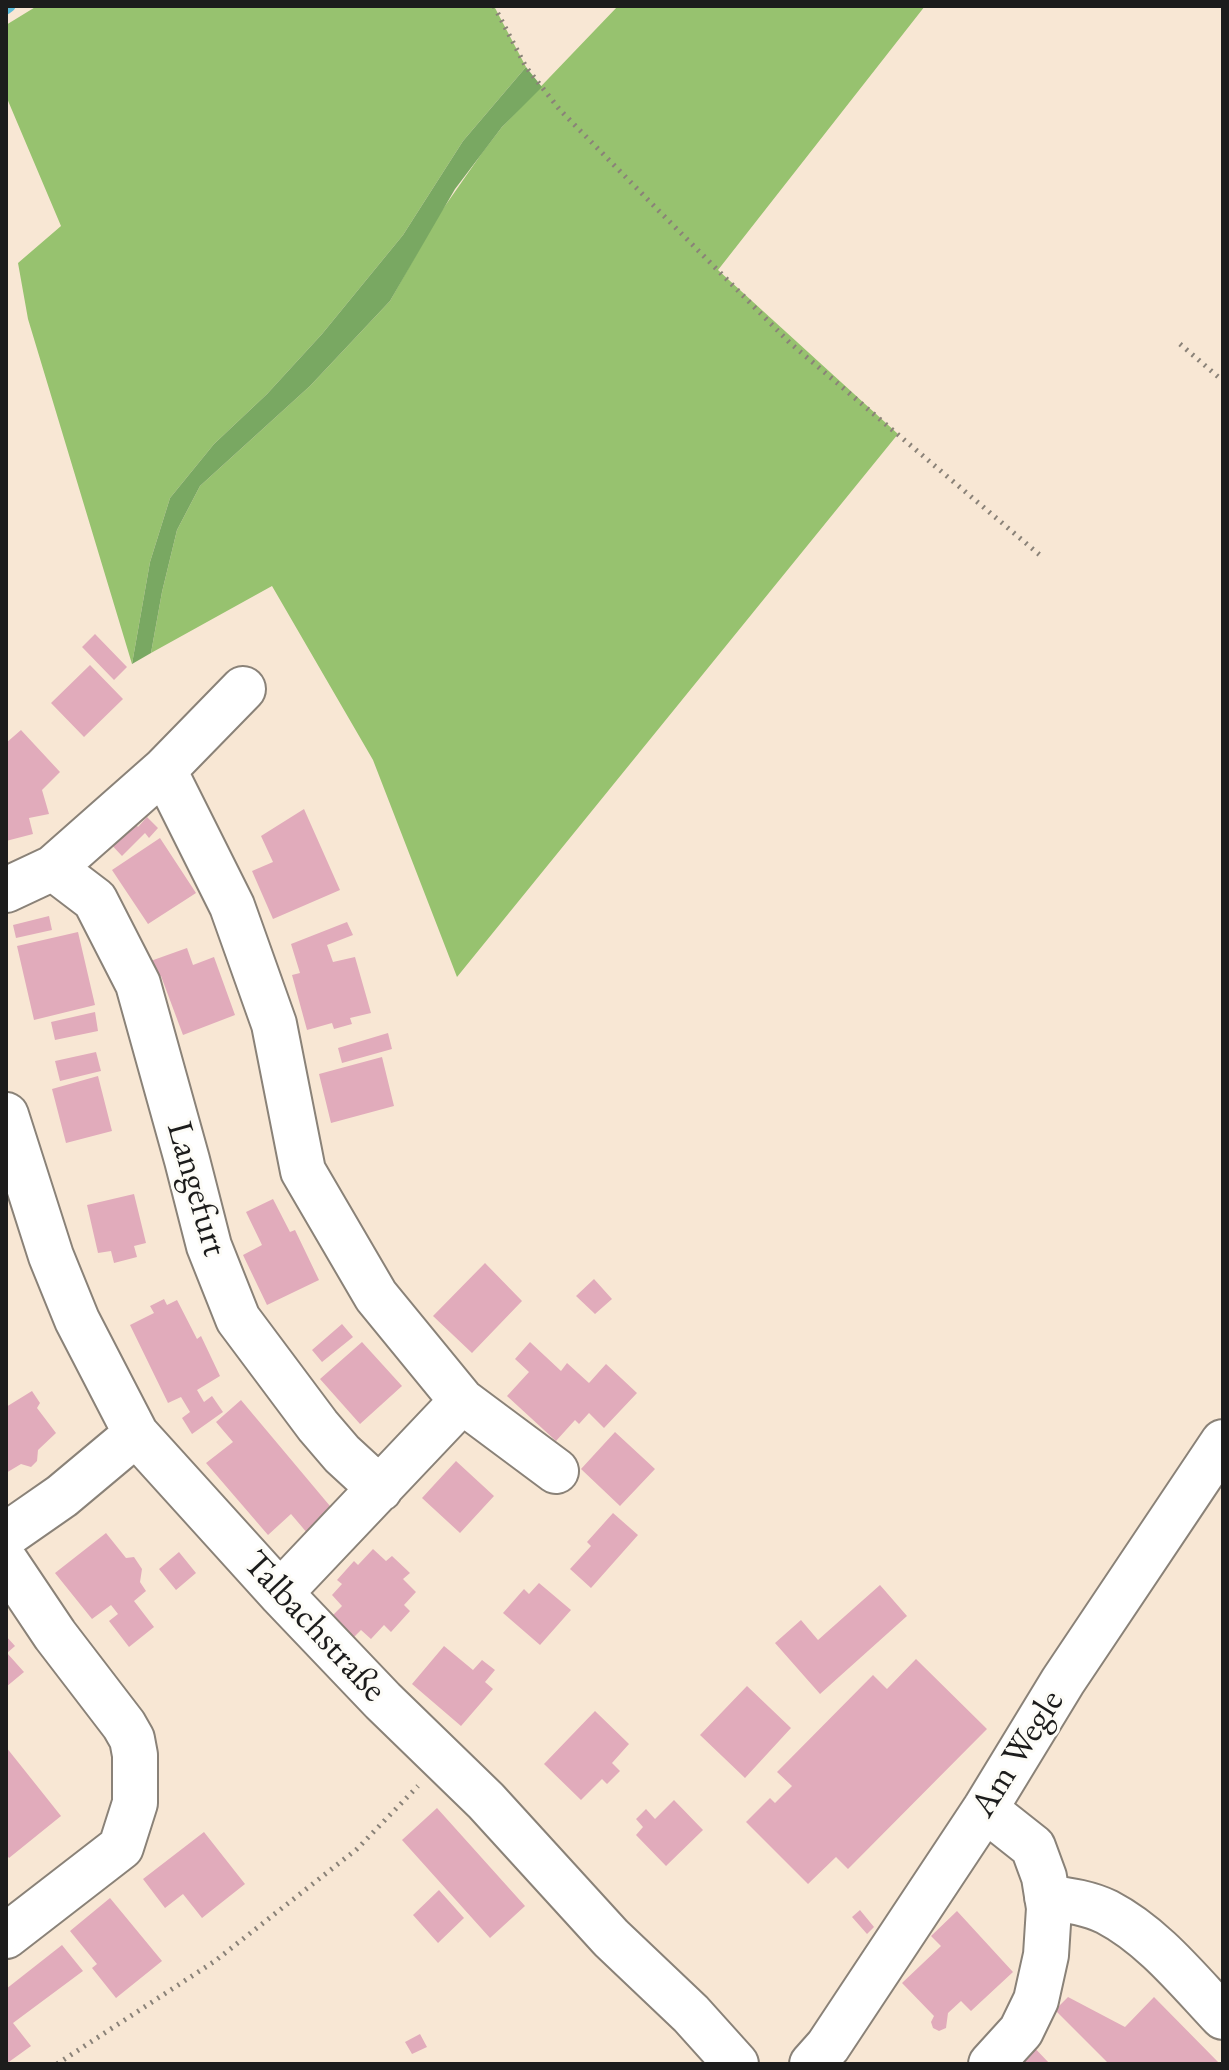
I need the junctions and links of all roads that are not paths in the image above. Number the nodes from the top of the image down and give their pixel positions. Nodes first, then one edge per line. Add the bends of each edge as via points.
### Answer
1 (243, 689) dead end
2 (164, 770) junction
3 (53, 868) junction
4 (6, 890) edge
5 (6, 1115) edge
6 (462, 1401) junction
7 (136, 1434) junction
8 (1223, 1442) edge
9 (556, 1471) dead end
10 (380, 1489) junction
11 (6, 1535) edge
12 (6, 1562) edge
13 (280, 1593) junction
14 (985, 1809) junction
15 (1047, 1897) junction
16 (6, 1936) edge
17 (1223, 2017) edge
18 (736, 2064) edge
19 (812, 2064) edge
20 (991, 2064) edge

1 - 2 street
2 - 3 street
2 - 6 street via 232,906 274,1024 303,1171 376,1296
3 - 4 street
3 - 10 street, Langefurt via 95,900 138,984 209,1246 238,1319 318,1426
5 - 7 street, Talbachstraße via 77,1320
6 - 9 street
6 - 10 street
7 - 11 street
7 - 13 street, Talbachstraße
8 - 14 street, Am Wegle via 1063,1681
10 - 13 street
12 - 16 street via 124,1725 135,1755 135,1803 121,1847
13 - 18 street, Talbachstraße
14 - 15 street via 1033,1847
14 - 19 street, Am Wegle
15 - 17 street via 1107,1912 1130,1927
15 - 20 street via 1046,1955 1036,2000 1021,2031

